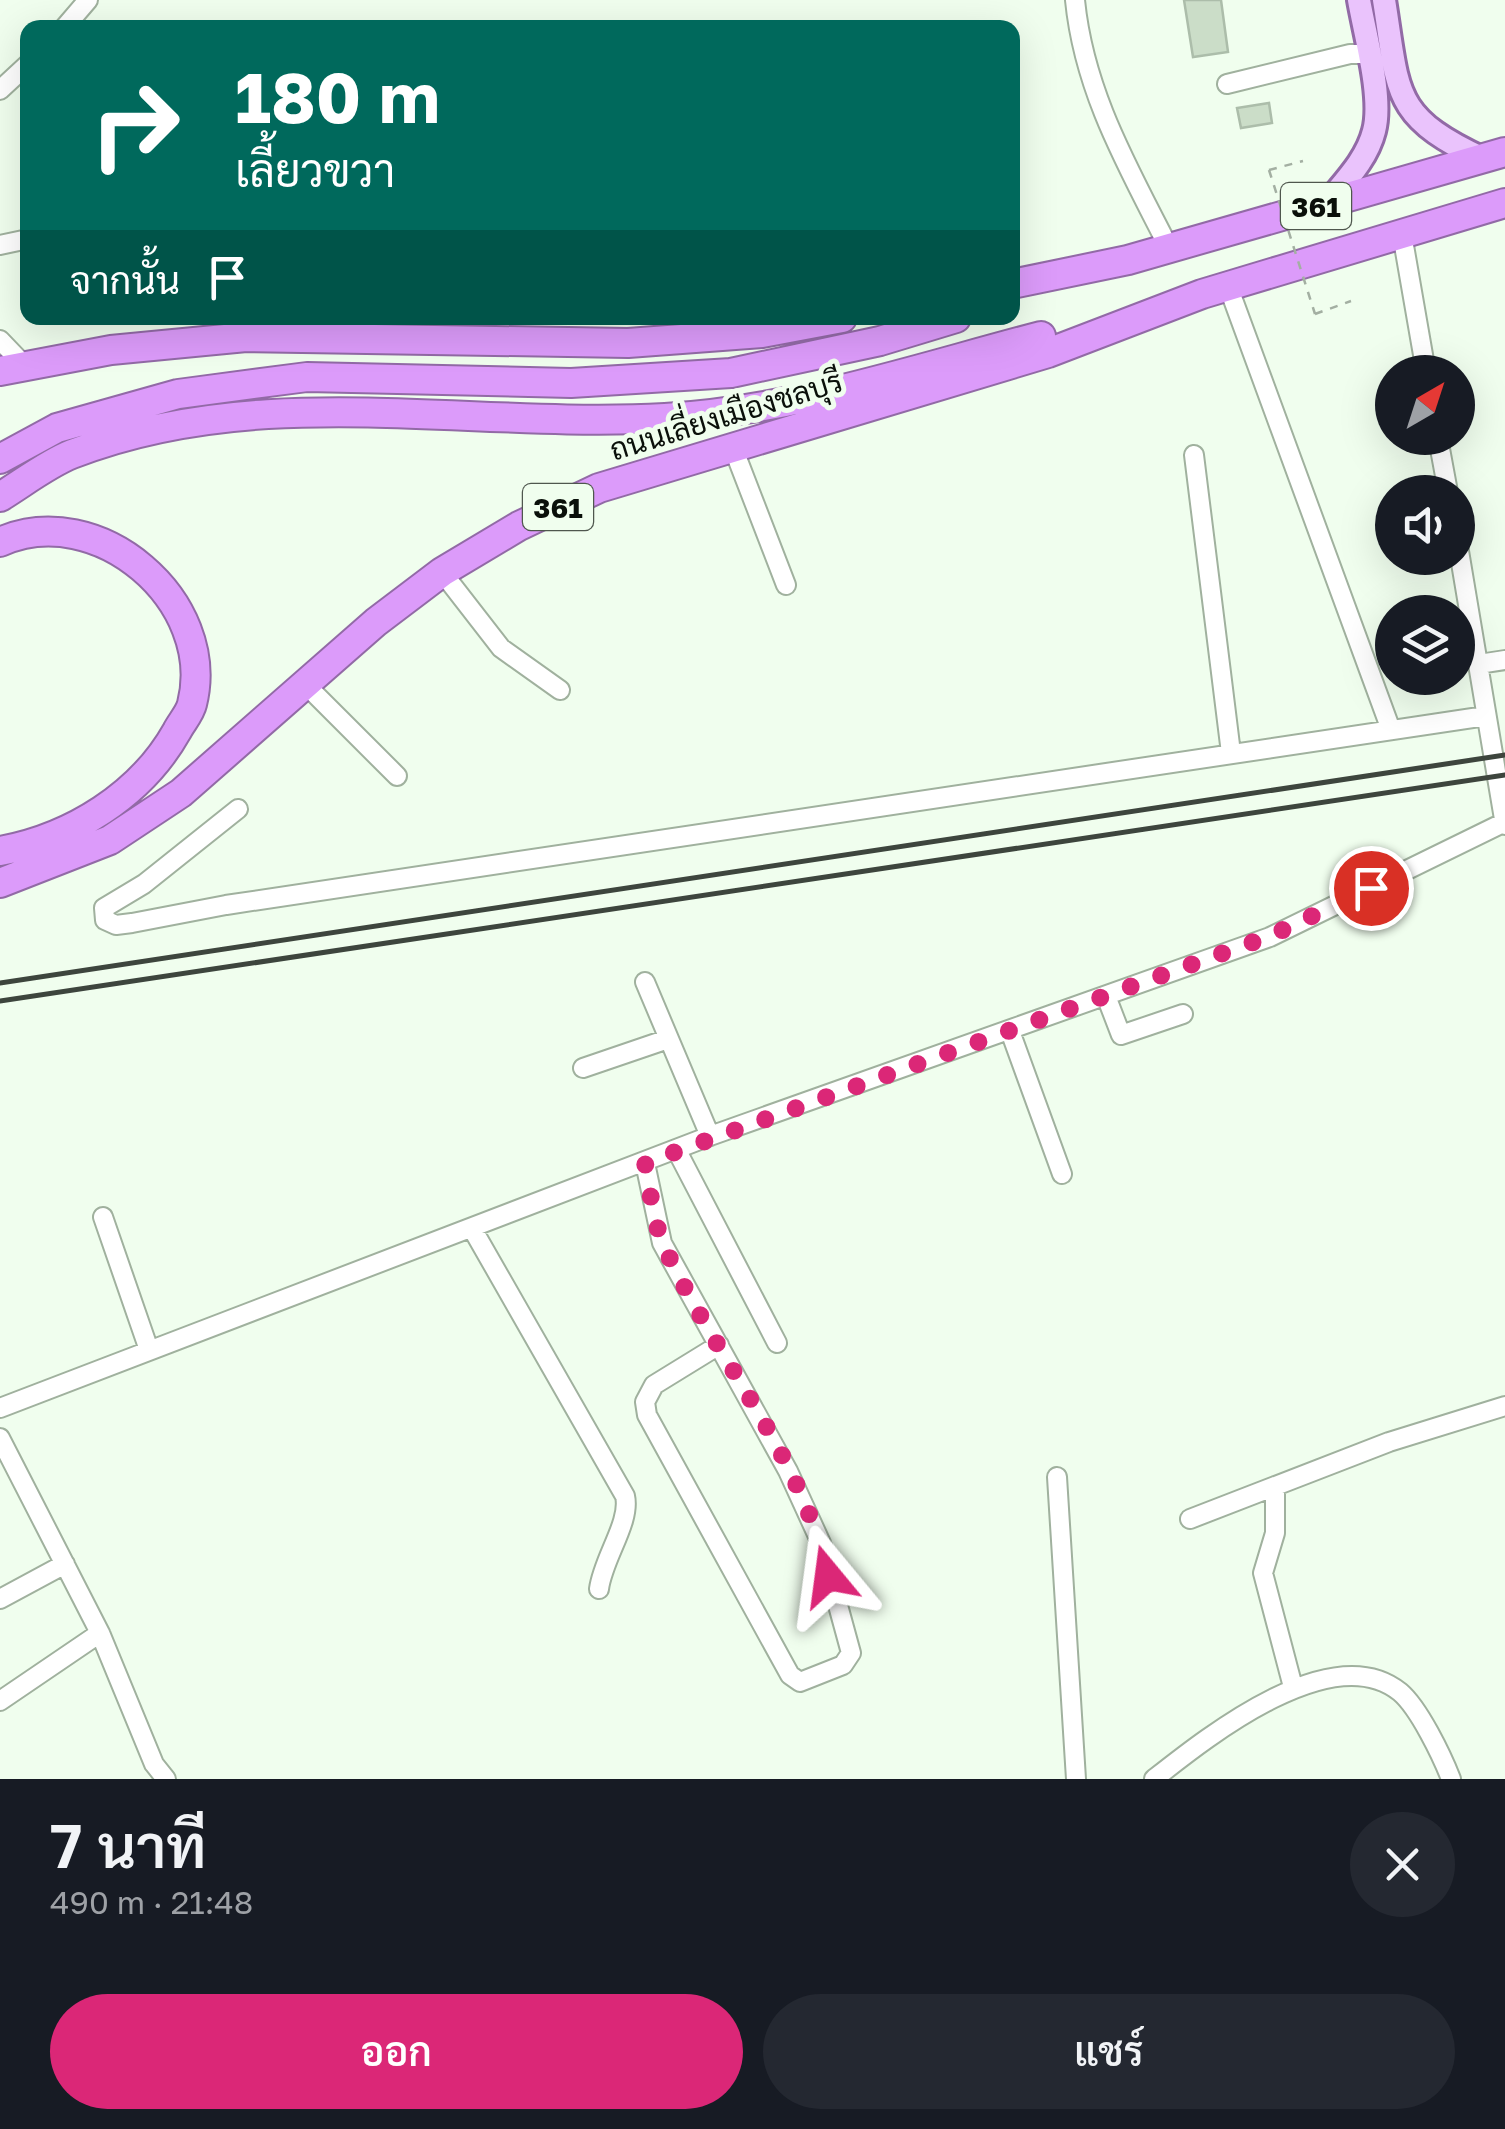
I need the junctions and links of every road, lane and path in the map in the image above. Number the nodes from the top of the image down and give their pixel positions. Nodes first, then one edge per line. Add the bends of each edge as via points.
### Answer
1 (88, 0) edge
2 (1075, 0) edge
3 (1360, 0) edge
4 (1384, 0) edge
5 (71, 20) edge
6 (1368, 54) junction
7 (20, 71) edge
8 (1228, 84) dead end
9 (0, 90) edge
10 (1494, 156) edge
11 (1303, 161) dead end
12 (1328, 202) junction
13 (1505, 203) edge
14 (1402, 234) junction
15 (1169, 248) junction
16 (1128, 260) junction
17 (1020, 282) edge
18 (1215, 290) junction
19 (1020, 297) edge
20 (1351, 302) dead end
21 (807, 325) edge
22 (933, 325) edge
23 (207, 329) edge
24 (661, 329) edge
25 (0, 340) edge
26 (1423, 355) edge
27 (11, 368) edge
28 (732, 446) junction
29 (1194, 455) dead end
30 (0, 458) edge
31 (0, 497) edge
32 (0, 542) edge
33 (442, 572) junction
34 (1463, 575) edge
35 (786, 584) dead end
36 (1505, 660) edge
37 (1479, 664) junction
38 (304, 684) junction
39 (560, 690) dead end
40 (1486, 716) junction
41 (1391, 730) junction
42 (1231, 753) junction
43 (397, 776) dead end
44 (238, 809) dead end
45 (1505, 824) edge
46 (0, 851) edge
47 (0, 883) edge
48 (645, 982) dead end
49 (1106, 996) junction
50 (1183, 1014) dead end
51 (1010, 1031) junction
52 (668, 1040) junction
53 (583, 1068) dead end
54 (710, 1136) junction
55 (676, 1150) junction
56 (645, 1163) junction
57 (1062, 1174) dead end
58 (102, 1216) dead end
59 (473, 1230) junction
60 (778, 1344) dead end
61 (719, 1345) junction
62 (149, 1350) junction
63 (1505, 1406) edge
64 (0, 1408) edge
65 (0, 1438) edge
66 (1057, 1477) dead end
67 (1275, 1486) junction
68 (1190, 1519) dead end
69 (65, 1564) junction
70 (599, 1589) dead end
71 (0, 1599) edge
72 (100, 1633) junction
73 (1293, 1687) junction
74 (0, 1701) edge
75 (166, 1779) edge
76 (1076, 1779) edge
77 (1154, 1779) edge
78 (1450, 1779) edge

1 - 5 street
2 - 15 street via 1079,44 1100,113
3 - 6 main road
4 - 10 main road via 1407,109 1435,136
6 - 8 street
6 - 12 main road via 1374,131 1356,168
7 - 9 street
10 - 12 highway, 361
11 - 20 path, bridge via 1268,170 1315,314
12 - 15 highway, 361
13 - 14 highway, ถนนเลี่ยงเมืองชลบุรี / 361
14 - 18 highway, ถนนเลี่ยงเมืองชลบุรี / 361
14 - 26 street
15 - 16 highway, 361
16 - 17 highway, 361
16 - 19 highway
18 - 28 highway, ถนนเลี่ยงเมืองชลบุรี / 361 via 1048,353
18 - 31 highway via 781,402 664,418 297,412 198,419 70,455
18 - 41 street
21 - 24 highway, ถนนเลี่ยงเมืองชลบุรี via 762,334
22 - 30 highway via 731,373 570,383 307,377 178,394 57,428
23 - 24 highway, ถนนเลี่ยงเมืองชลบุรี via 246,337
23 - 27 highway, ถนนเลี่ยงเมืองชลบุรี
25 - 27 street
28 - 33 highway, ถนนเลี่ยงเมืองชลบุรี / 361 via 598,488
28 - 35 street
29 - 42 street
32 - 46 highway via 80,534 131,556 169,594 193,645 192,704 162,758 109,809
33 - 38 highway, ถนนเลี่ยงเมืองชลบุรี / 361
33 - 39 street via 501,648
34 - 37 street
36 - 37 street
37 - 40 street
38 - 43 street
38 - 47 highway, ถนนเลี่ยงเมืองชลบุรี / 361 via 181,793 124,830
40 - 41 street
40 - 45 street
41 - 42 street
42 - 44 street via 132,923 105,920 104,908
45 - 49 street via 1270,936
48 - 52 street
49 - 50 street via 1122,1035
49 - 51 street
51 - 54 street
51 - 57 street
52 - 53 street
52 - 54 street
54 - 55 street
55 - 56 street
55 - 60 street
56 - 59 street
56 - 61 street via 662,1242
58 - 62 street
59 - 62 street
59 - 70 street via 626,1496 628,1509
61 - 61 street via 821,1543 847,1634 851,1653 842,1666 800,1682 790,1675 644,1402 654,1384
62 - 64 street
63 - 67 street
65 - 69 street
66 - 76 street
67 - 68 street
67 - 73 street via 1274,1533 1263,1573
69 - 71 street
69 - 72 street
72 - 74 street
72 - 75 street
73 - 77 street via 1224,1723
73 - 78 street via 1362,1677 1400,1692 1442,1754

